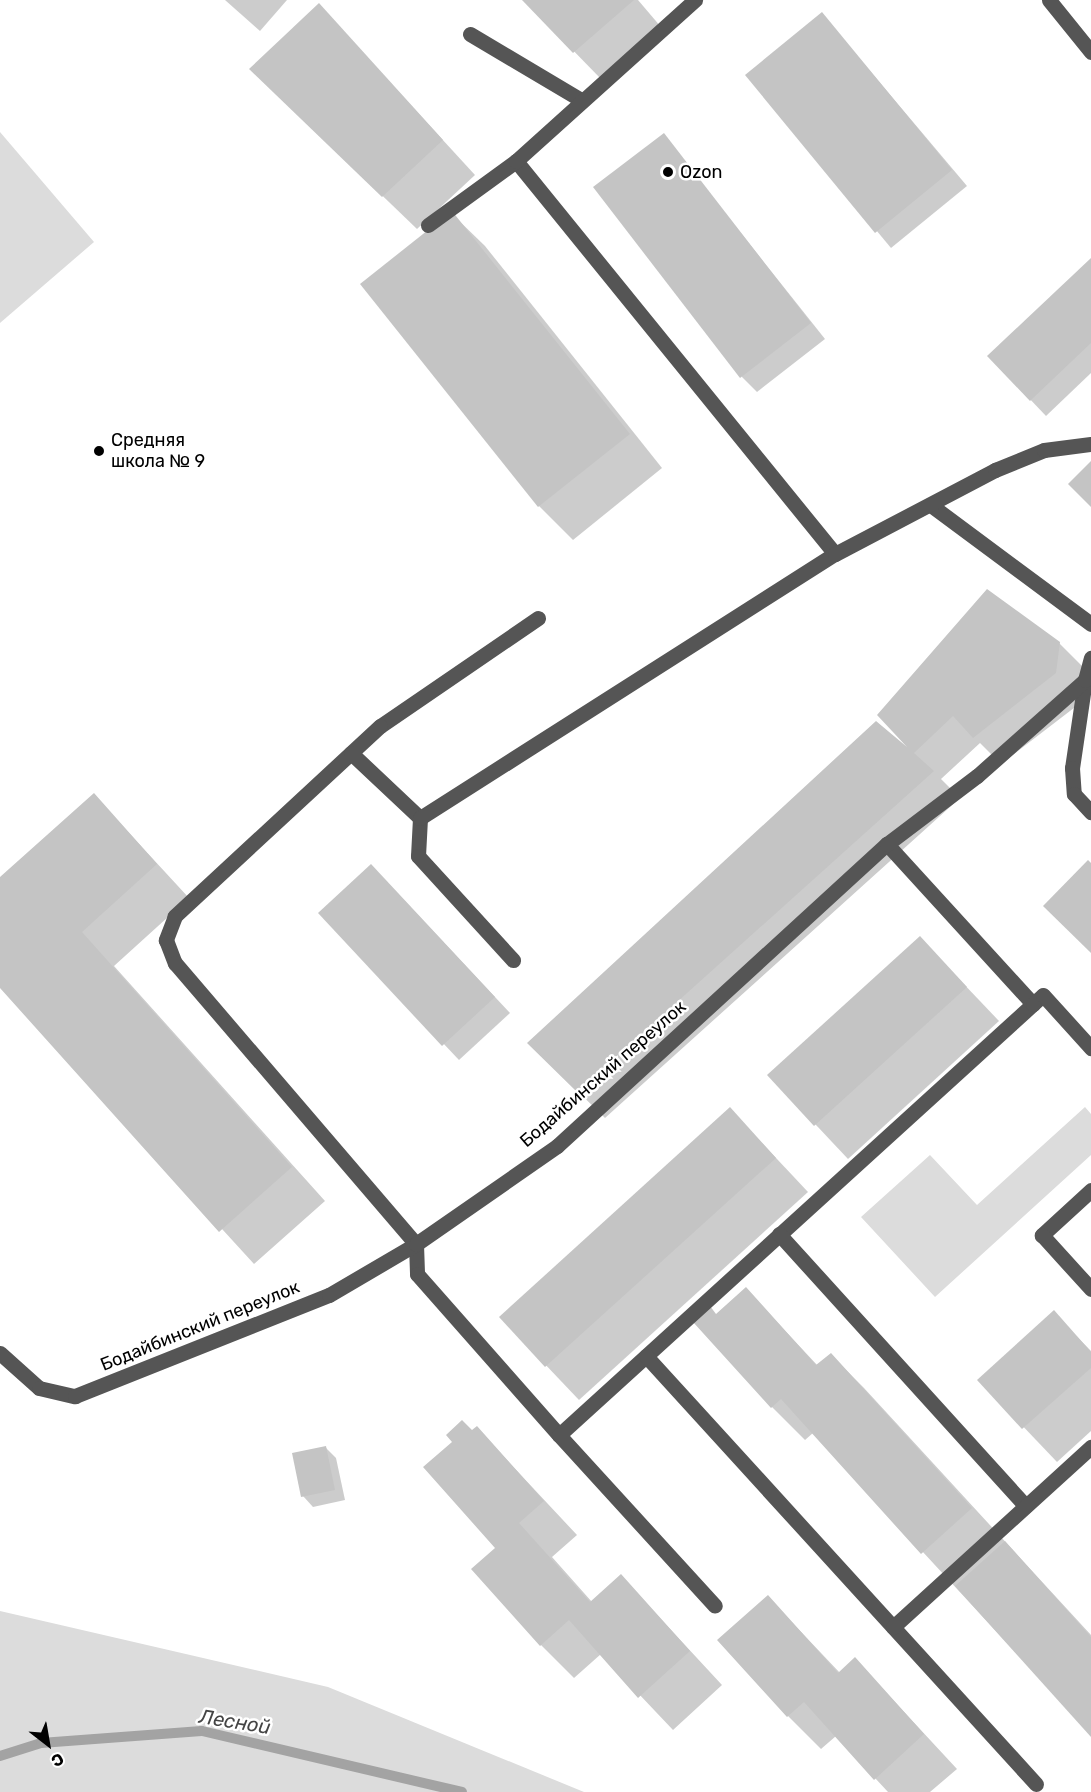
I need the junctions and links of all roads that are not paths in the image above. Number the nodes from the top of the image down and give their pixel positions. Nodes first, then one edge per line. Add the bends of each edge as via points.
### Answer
1 (695, 0) edge
2 (1048, 0) edge
3 (470, 34) dead end
4 (1091, 52) edge
5 (581, 100) junction
6 (516, 161) junction
7 (428, 225) dead end
8 (1091, 444) edge
9 (932, 506) junction
10 (835, 554) junction
11 (538, 618) dead end
12 (1091, 624) edge
13 (1091, 658) edge
14 (1085, 680) junction
15 (351, 753) junction
16 (1091, 812) edge
17 (420, 818) junction
18 (887, 844) junction
19 (513, 960) dead end
20 (1033, 1004) junction
21 (1091, 1048) edge
22 (1091, 1190) edge
23 (779, 1234) junction
24 (416, 1244) junction
25 (1091, 1289) edge
26 (0, 1353) edge
27 (646, 1356) junction
28 (559, 1435) junction
29 (1091, 1447) edge
30 (1026, 1506) junction
31 (715, 1606) dead end
32 (893, 1627) junction
33 (1036, 1784) dead end

1 - 5 street
2 - 4 street
3 - 5 street
5 - 6 street
6 - 7 street
6 - 10 street
8 - 9 street via 1044,450
9 - 10 street
9 - 12 street
10 - 17 street
11 - 15 street via 380,726
13 - 14 street
14 - 16 street via 1072,768 1074,795
14 - 18 street, Бодайбинский переулок via 977,776
15 - 17 street
15 - 24 street via 175,916 166,940 175,963
17 - 19 street via 418,856
18 - 20 street
18 - 24 street, Бодайбинский переулок via 557,1146
20 - 21 street via 1043,995
20 - 23 street
22 - 25 street via 1041,1235
23 - 27 street
23 - 30 street
24 - 26 street, Бодайбинский переулок via 329,1295 75,1396 39,1388
24 - 28 street via 417,1274
27 - 28 street
27 - 32 street
28 - 31 street
29 - 30 street
30 - 32 street
32 - 33 street

